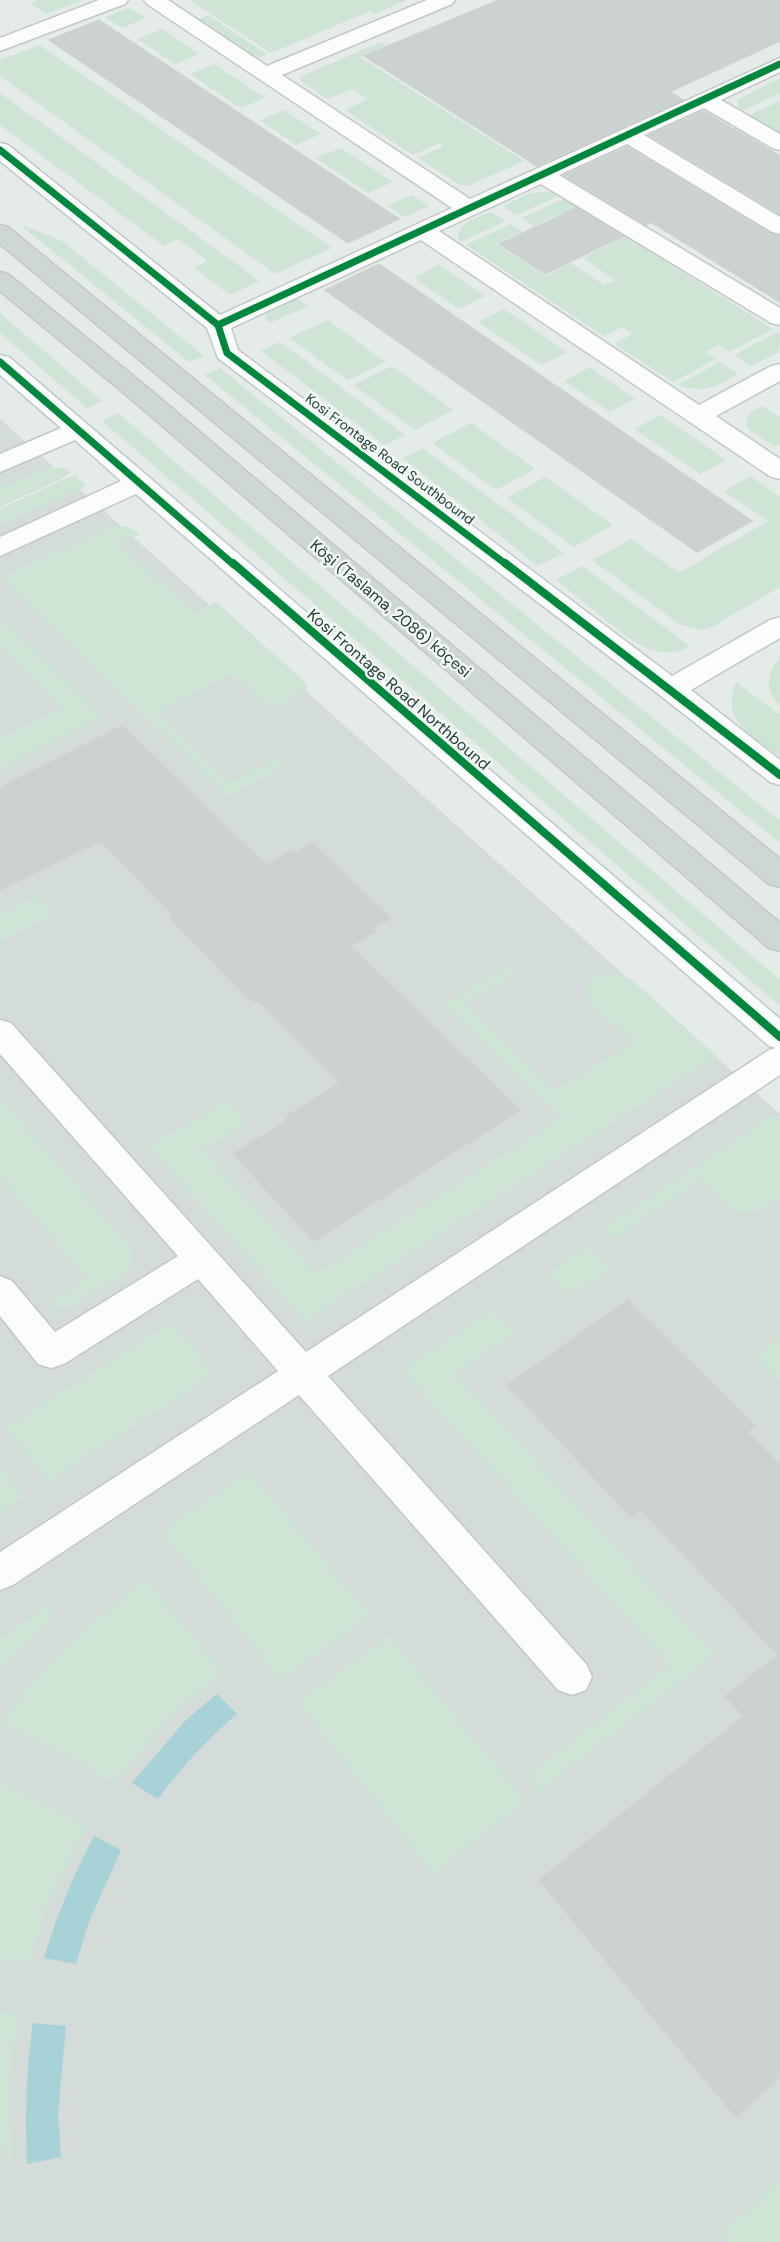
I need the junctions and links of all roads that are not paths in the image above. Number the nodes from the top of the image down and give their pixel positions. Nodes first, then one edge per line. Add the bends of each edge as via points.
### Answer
1 (118, 0) edge
2 (154, 0) edge
3 (445, 0) edge
4 (0, 45) edge
5 (780, 64) edge
6 (266, 74) junction
7 (705, 100) junction
8 (628, 135) junction
9 (780, 143) edge
10 (0, 150) edge
11 (542, 175) junction
12 (469, 208) junction
13 (780, 227) edge
14 (424, 231) junction
15 (0, 232) edge
16 (0, 279) edge
17 (780, 318) edge
18 (218, 325) junction
19 (0, 362) edge
20 (780, 371) edge
21 (698, 416) junction
22 (77, 430) junction
23 (0, 464) edge
24 (780, 471) edge
25 (138, 483) junction
26 (0, 547) edge
27 (780, 626) edge
28 (671, 689) junction
29 (780, 775) edge
30 (780, 876) edge
31 (780, 940) edge
32 (0, 1032) edge
33 (780, 1037) edge
34 (780, 1059) edge
35 (201, 1259) junction
36 (0, 1292) edge
37 (303, 1374) junction
38 (0, 1573) edge
39 (572, 1677) dead end

1 - 4 street
2 - 6 street
3 - 6 street
5 - 7 street
6 - 12 street
7 - 8 street
7 - 9 street
8 - 11 street
8 - 13 street
10 - 18 street
11 - 12 street
11 - 17 street
12 - 14 street
14 - 18 street
14 - 21 street
15 - 30 main road
16 - 31 main road, Köşi (Taslama, 2086) köçesi
18 - 28 street, Kosi Frontage Road Southbound via 227,353
19 - 22 street, Kosi Frontage Road Northbound
20 - 21 street
21 - 24 street
22 - 23 street
22 - 25 street, Kosi Frontage Road Northbound
25 - 26 street
25 - 33 street, Kosi Frontage Road Northbound
27 - 28 street
28 - 29 street, Kosi Frontage Road Southbound
32 - 35 street
34 - 37 street
35 - 36 street via 51,1353
35 - 37 street
37 - 38 street
37 - 39 street

